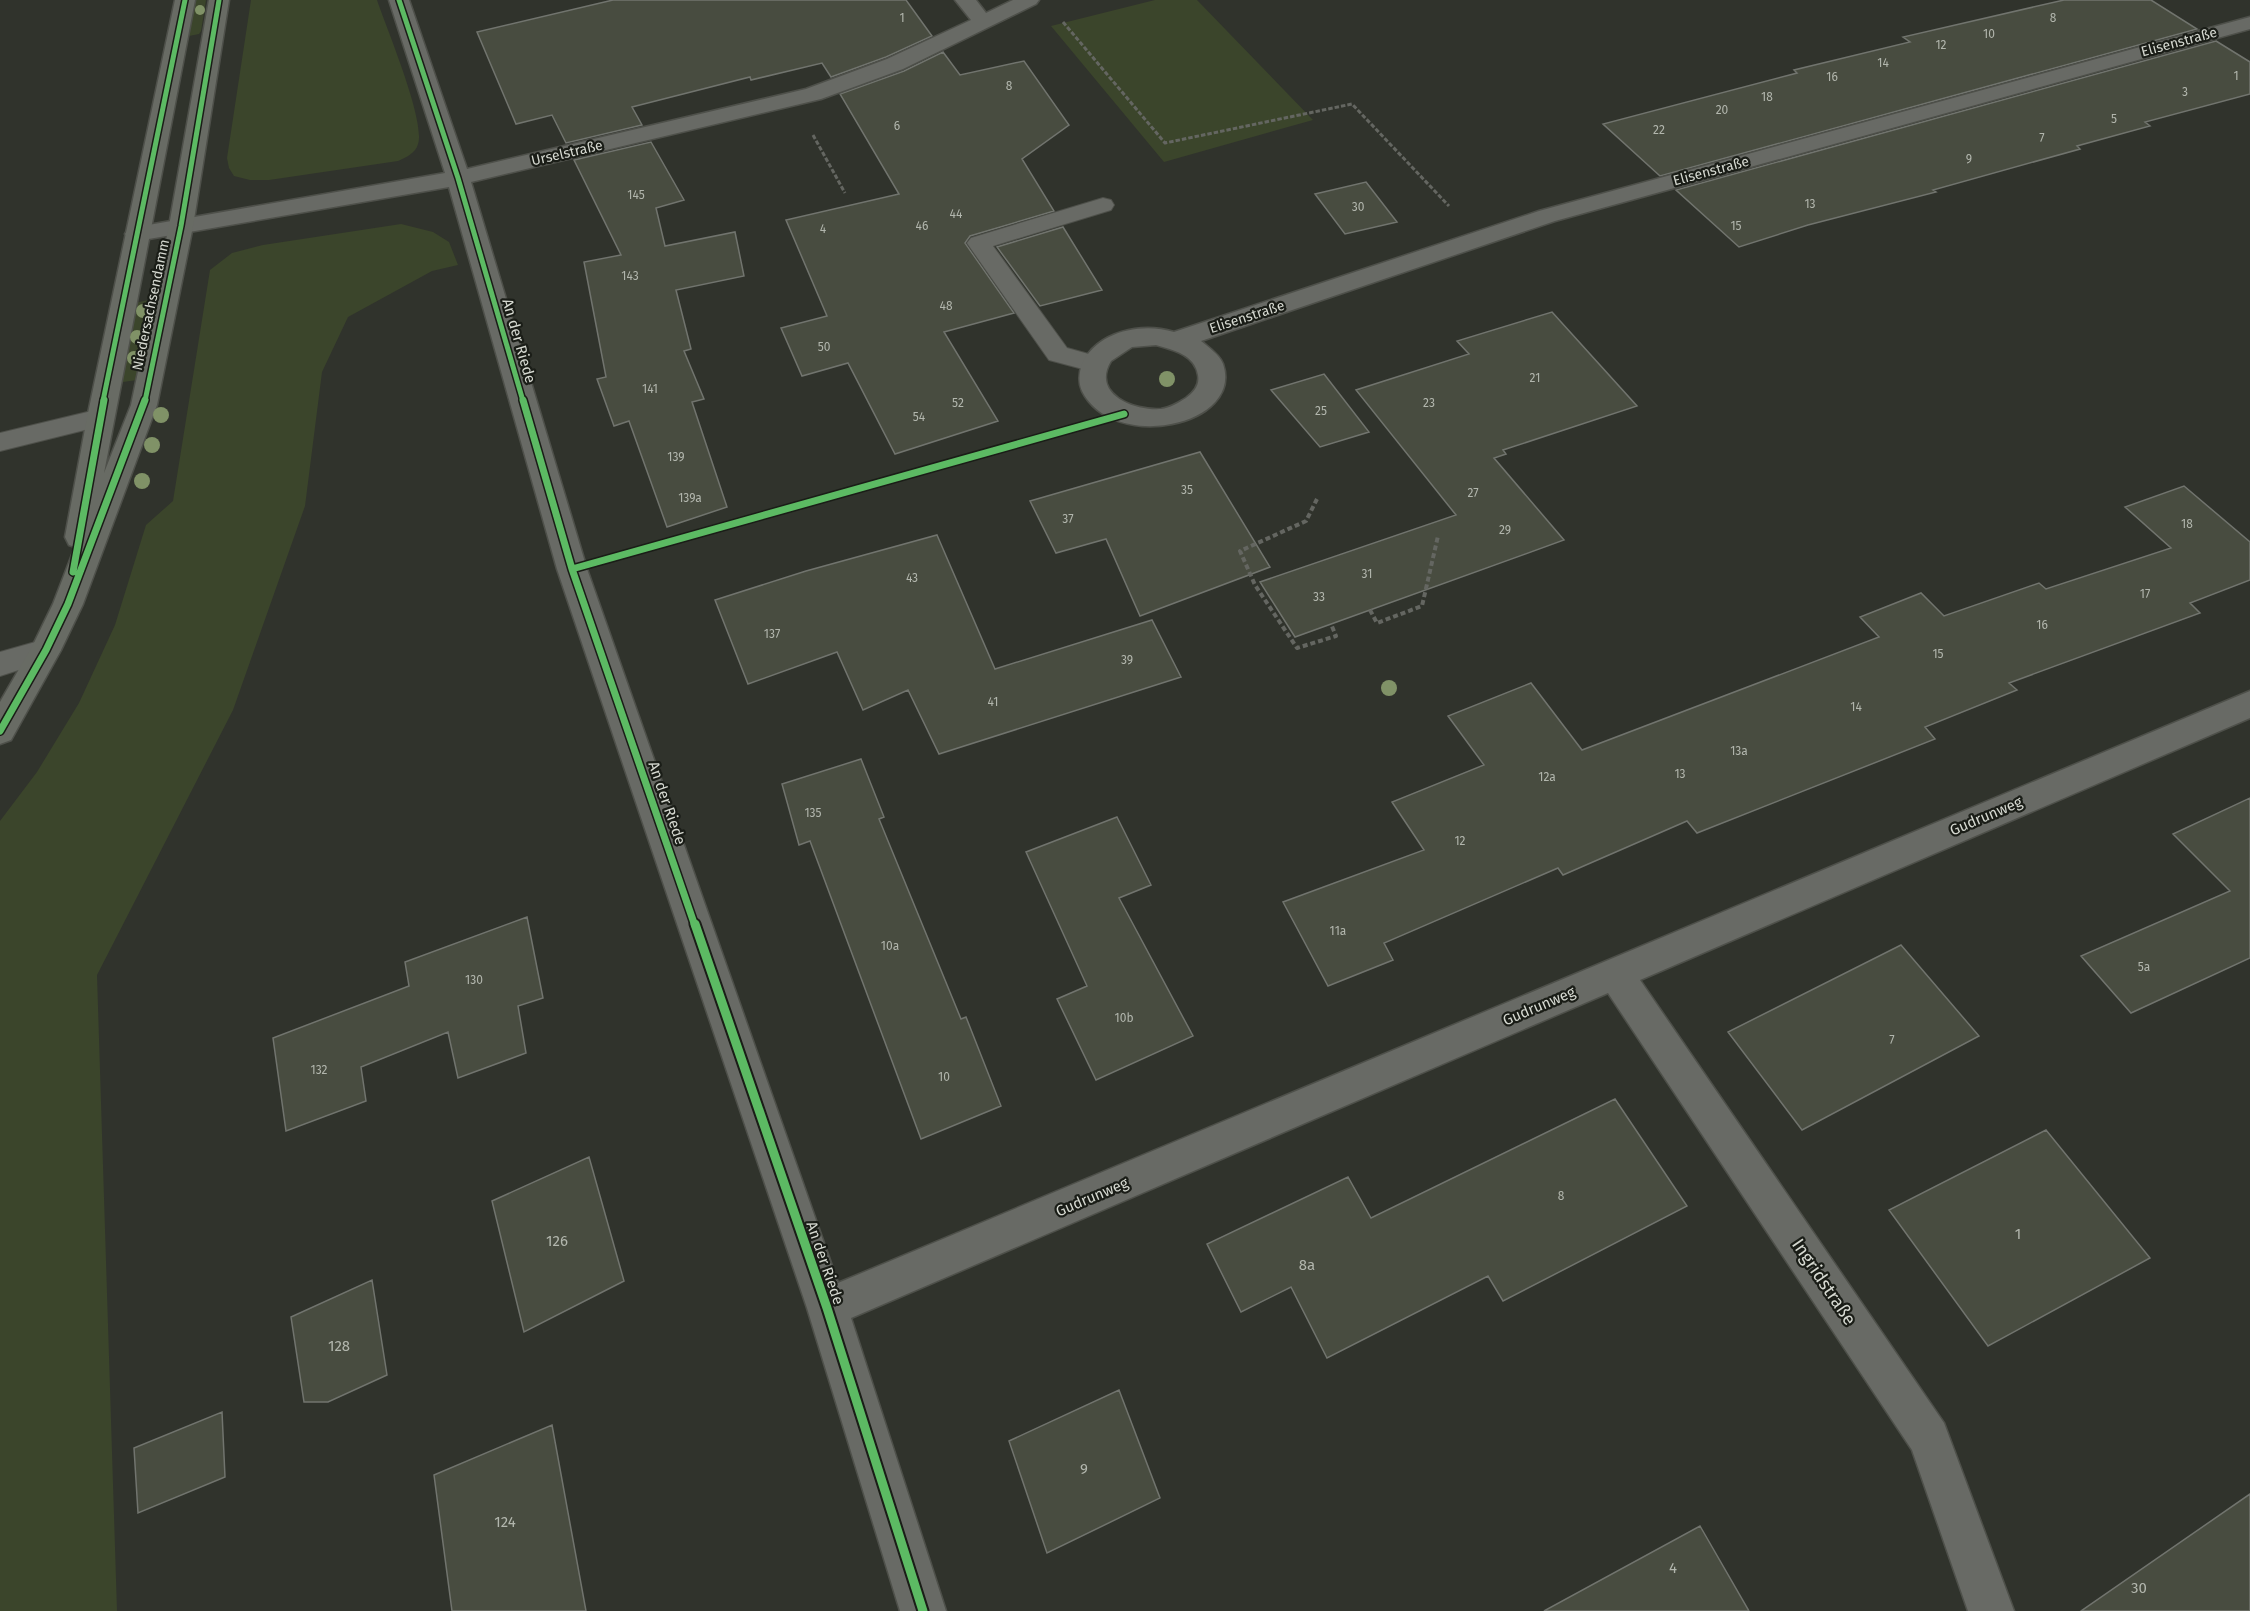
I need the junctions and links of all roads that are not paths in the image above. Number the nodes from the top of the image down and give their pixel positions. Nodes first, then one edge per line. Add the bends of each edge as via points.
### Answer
1 (185, 0) edge
2 (219, 0) edge
3 (399, 0) edge
4 (965, 0) edge
5 (1029, 0) edge
6 (983, 22) junction
7 (2250, 23) edge
8 (458, 178) junction
9 (1103, 205) dead end
10 (181, 226) junction
11 (136, 234) junction
12 (1178, 340) junction
13 (1094, 364) junction
14 (100, 418) junction
15 (0, 442) edge
16 (68, 604) junction
17 (46, 650) junction
18 (0, 664) edge
19 (2250, 704) edge
20 (5, 717) edge
21 (1615, 974) junction
22 (827, 1308) junction
23 (923, 1611) edge
24 (1991, 1611) edge

1 - 11 main road, Niedersachsendamm
2 - 10 main road, Niedersachsendamm
3 - 8 street, An der Riede
4 - 6 street
5 - 6 street, Urselstraße
6 - 8 street, Urselstraße via 895,64 793,99
7 - 12 street, Elisenstraße via 1547,216
8 - 10 street, Urselstraße
8 - 22 street, An der Riede via 572,570
9 - 13 lane via 979,243 1058,354
10 - 11 street, Urselstraße
10 - 16 main road, Niedersachsendamm via 144,405
11 - 14 main road, Niedersachsendamm
12 - 13 street, Elisenstraße via 1138,337 1110,347
12 - 13 street, Elisenstraße via 1207,358 1214,382 1207,396 1188,411 1169,417 1124,414 1104,403 1094,390
14 - 15 lane
14 - 16 main road, Niedersachsendamm
16 - 17 main road, Niedersachsendamm
17 - 18 lane
17 - 20 main road, Niedersachsendamm
19 - 21 street, Gudrunweg
21 - 22 street, Gudrunweg
21 - 24 street, Ingridstraße via 1929,1438
22 - 23 street, An der Riede

